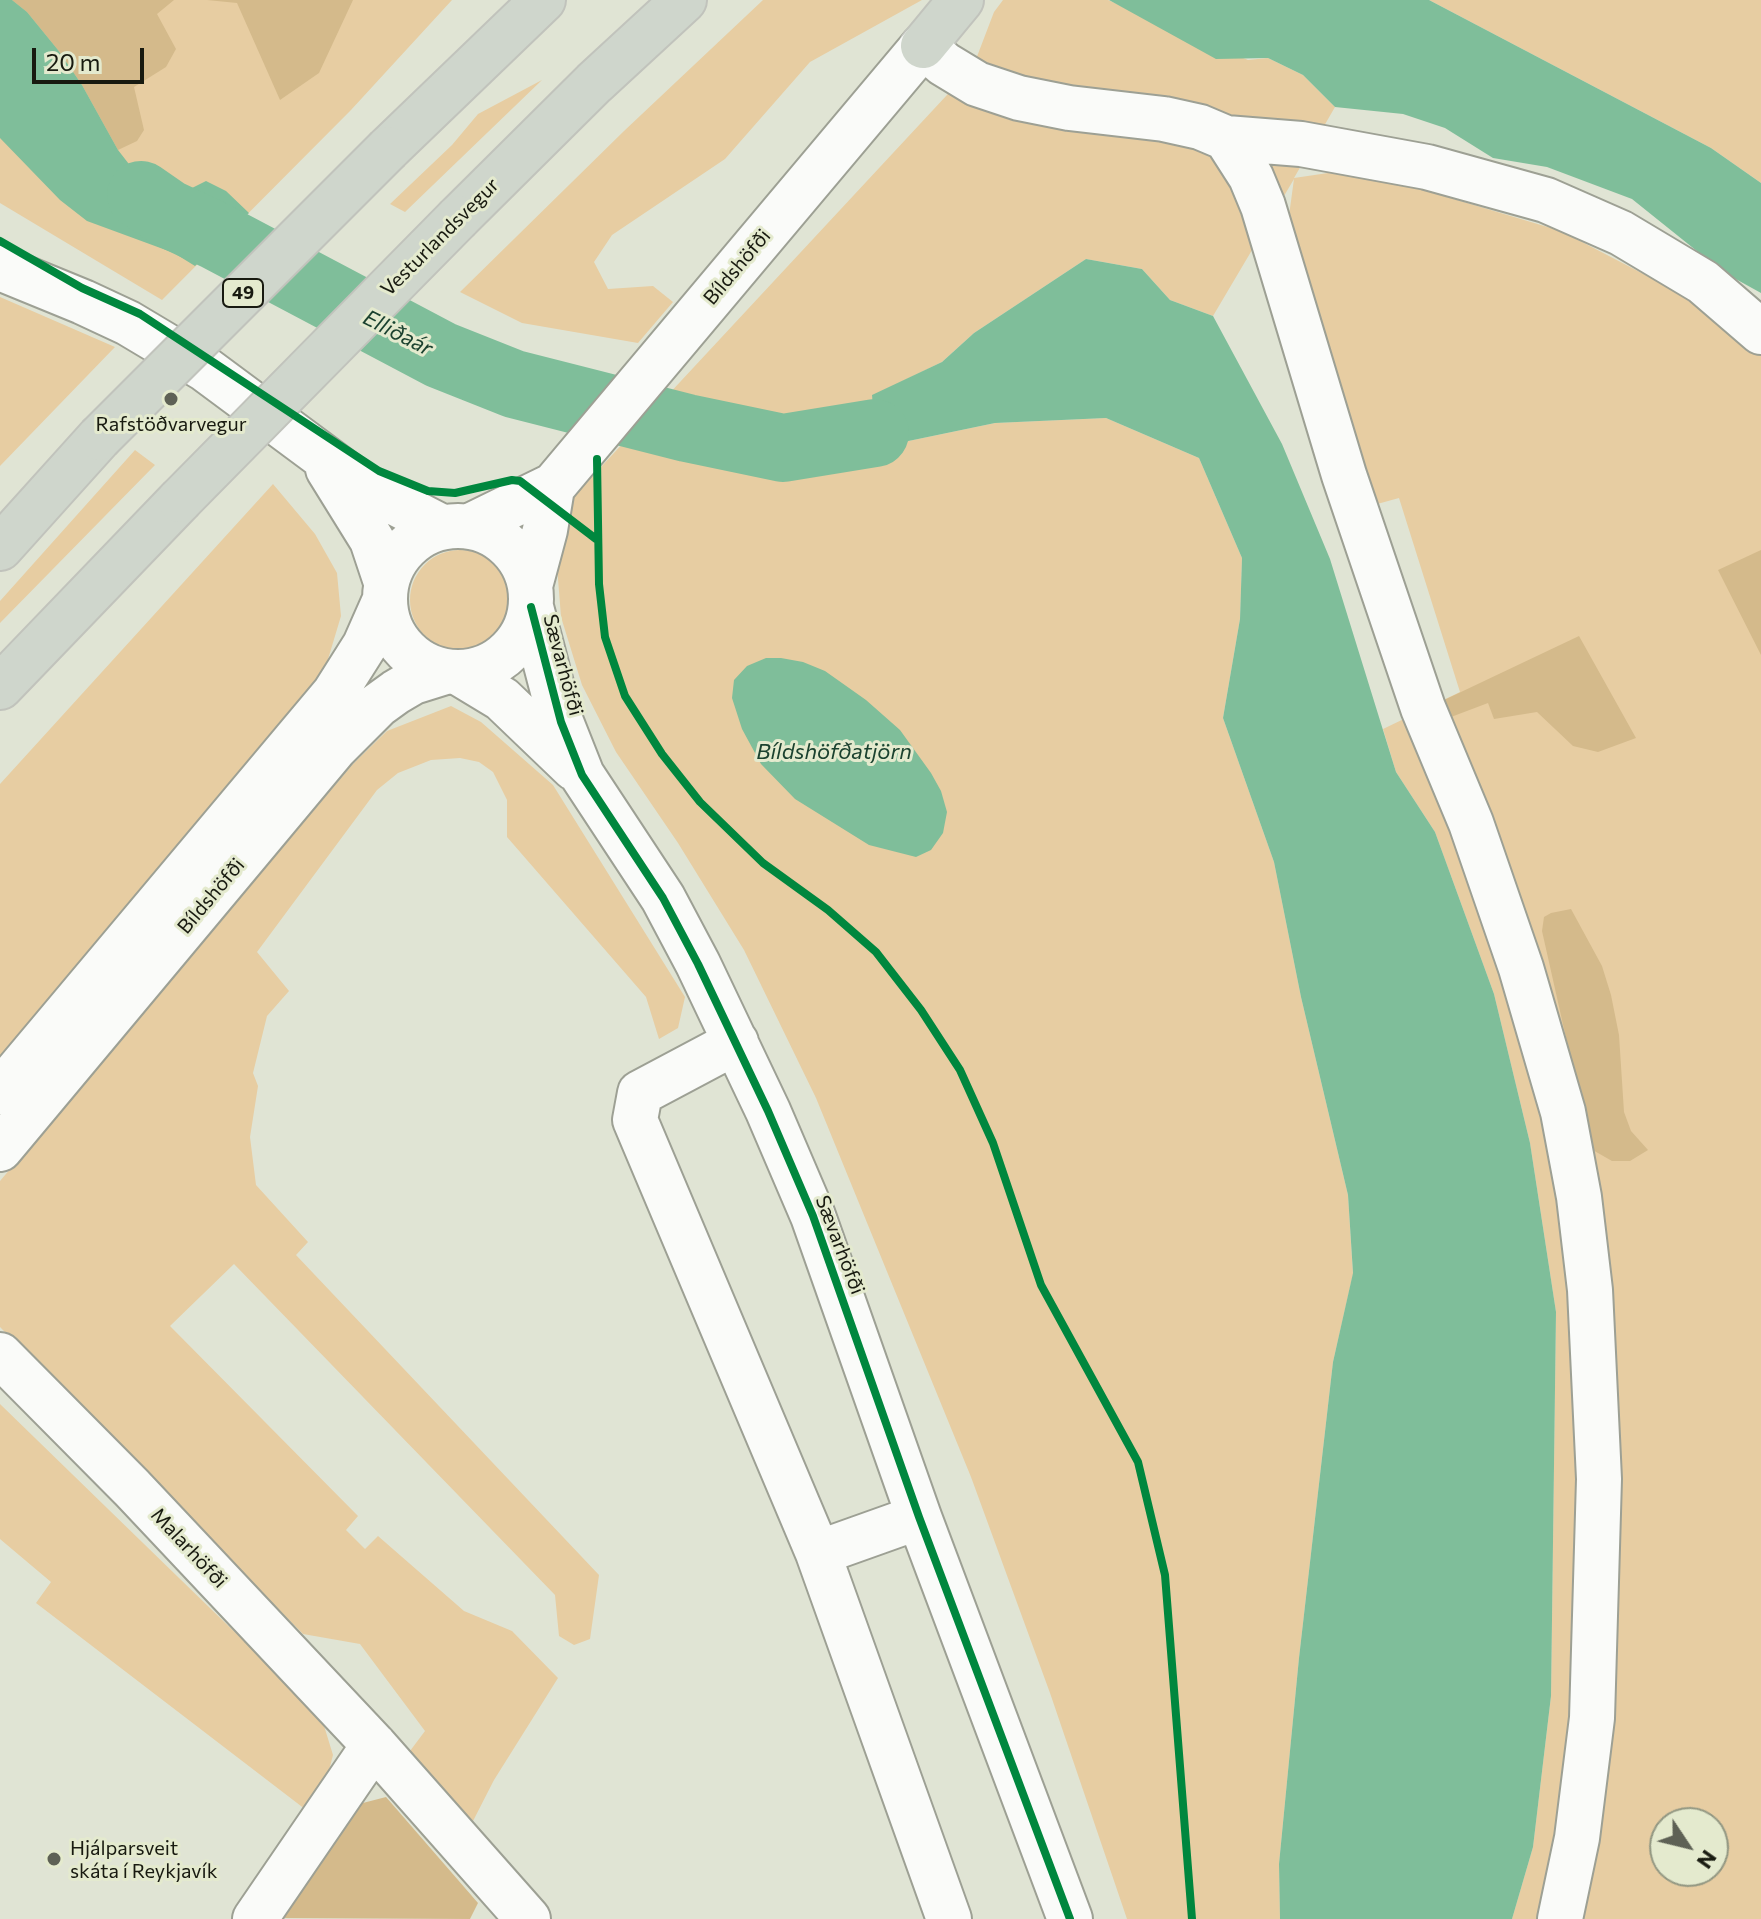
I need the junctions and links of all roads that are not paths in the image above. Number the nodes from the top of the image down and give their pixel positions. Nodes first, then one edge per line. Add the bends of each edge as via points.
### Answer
1 (514, 0) edge
2 (543, 0) edge
3 (684, 0) edge
4 (961, 0) edge
5 (923, 46) junction
6 (462, 75) junction
7 (1226, 138) junction
8 (0, 268) edge
9 (1761, 332) edge
10 (317, 453) junction
11 (565, 472) junction
12 (456, 527) junction
13 (0, 548) edge
14 (385, 592) junction
15 (531, 596) junction
16 (452, 672) junction
17 (0, 687) edge
18 (582, 775) junction
19 (736, 1042) junction
20 (0, 1092) edge
21 (0, 1149) edge
22 (0, 1355) edge
23 (919, 1517) junction
24 (818, 1553) junction
25 (374, 1745) junction
26 (255, 1919) edge
27 (528, 1919) edge
28 (949, 1919) edge
29 (1070, 1919) edge
30 (1560, 1919) edge

1 - 6 highway
2 - 6 highway, 49
3 - 17 highway, Vesturlandsvegur, bridge via 458,218
4 - 5 highway
5 - 7 street via 977,84 1019,98 1164,119
5 - 11 street, Bíldshöfði
6 - 13 highway, 49, bridge via 99,438
7 - 9 street via 1301,144 1427,167 1546,200 1621,233 1703,282
7 - 30 street via 1263,206 1344,475 1423,708 1471,823 1521,968 1563,1112 1577,1183 1590,1290 1599,1479 1592,1718 1577,1838
8 - 10 street via 128,323 205,369
10 - 12 street via 364,487
10 - 14 street via 372,540
11 - 12 street, Bíldshöfði via 518,501
11 - 15 street, Bíldshöfði
12 - 14 street, Bíldshöfði via 423,534 407,546 394,562
12 - 15 street via 492,533 510,546 523,564
14 - 16 street via 387,621 409,655
14 - 20 street, Bíldshöfði via 365,645 334,694
15 - 16 street, Bíldshöfði via 526,628 515,646 480,670
15 - 18 street, Sævarhöfði via 561,722
16 - 18 street, Sævarhöfði via 502,699
16 - 21 street, Bíldshöfði via 396,692 335,748
18 - 19 street, Sævarhöfði via 663,898
19 - 23 street, Sævarhöfði via 813,1216
19 - 24 street via 640,1093 635,1120
22 - 25 street, Malarhöfði
23 - 24 street
23 - 29 street, Sævarhöfði
24 - 28 street
25 - 26 street
25 - 27 street, Malarhöfði

